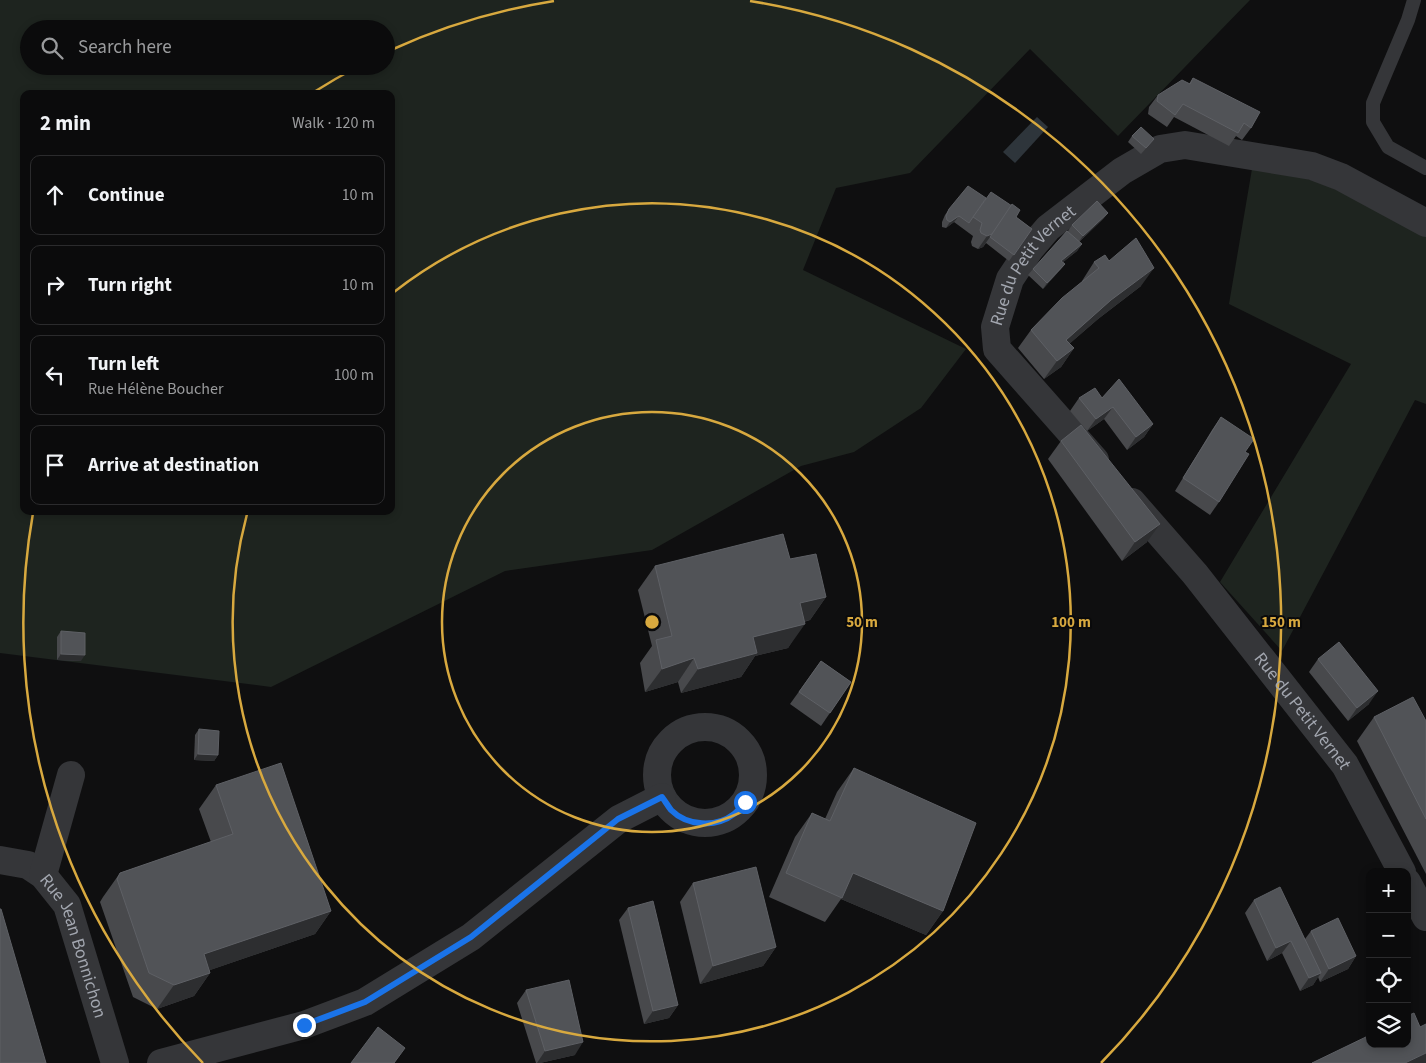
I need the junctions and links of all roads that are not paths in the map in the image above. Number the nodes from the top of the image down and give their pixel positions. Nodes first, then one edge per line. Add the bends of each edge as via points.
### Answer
1 (1414, 0) edge
2 (1426, 168) edge
3 (1426, 224) edge
4 (71, 775) dead end
5 (662, 797) dead end
6 (0, 860) edge
7 (1400, 868) edge
8 (43, 875) junction
9 (1411, 889) edge
10 (1426, 917) edge
11 (115, 1063) edge
12 (161, 1063) edge

1 - 2 lane via 1373,103 1373,122 1388,147
3 - 7 street, Rue du Petit Vernet via 1341,177 1312,166 1185,145 1160,149 1122,171 1048,228 1010,280 995,327 997,349 1195,574 1345,765
4 - 8 street
5 - 12 street via 618,819 471,937 365,1002 304,1025
6 - 8 street, Rue Jean Bonnichon via 28,865
8 - 11 street, Rue Jean Bonnichon via 67,905
9 - 10 street

